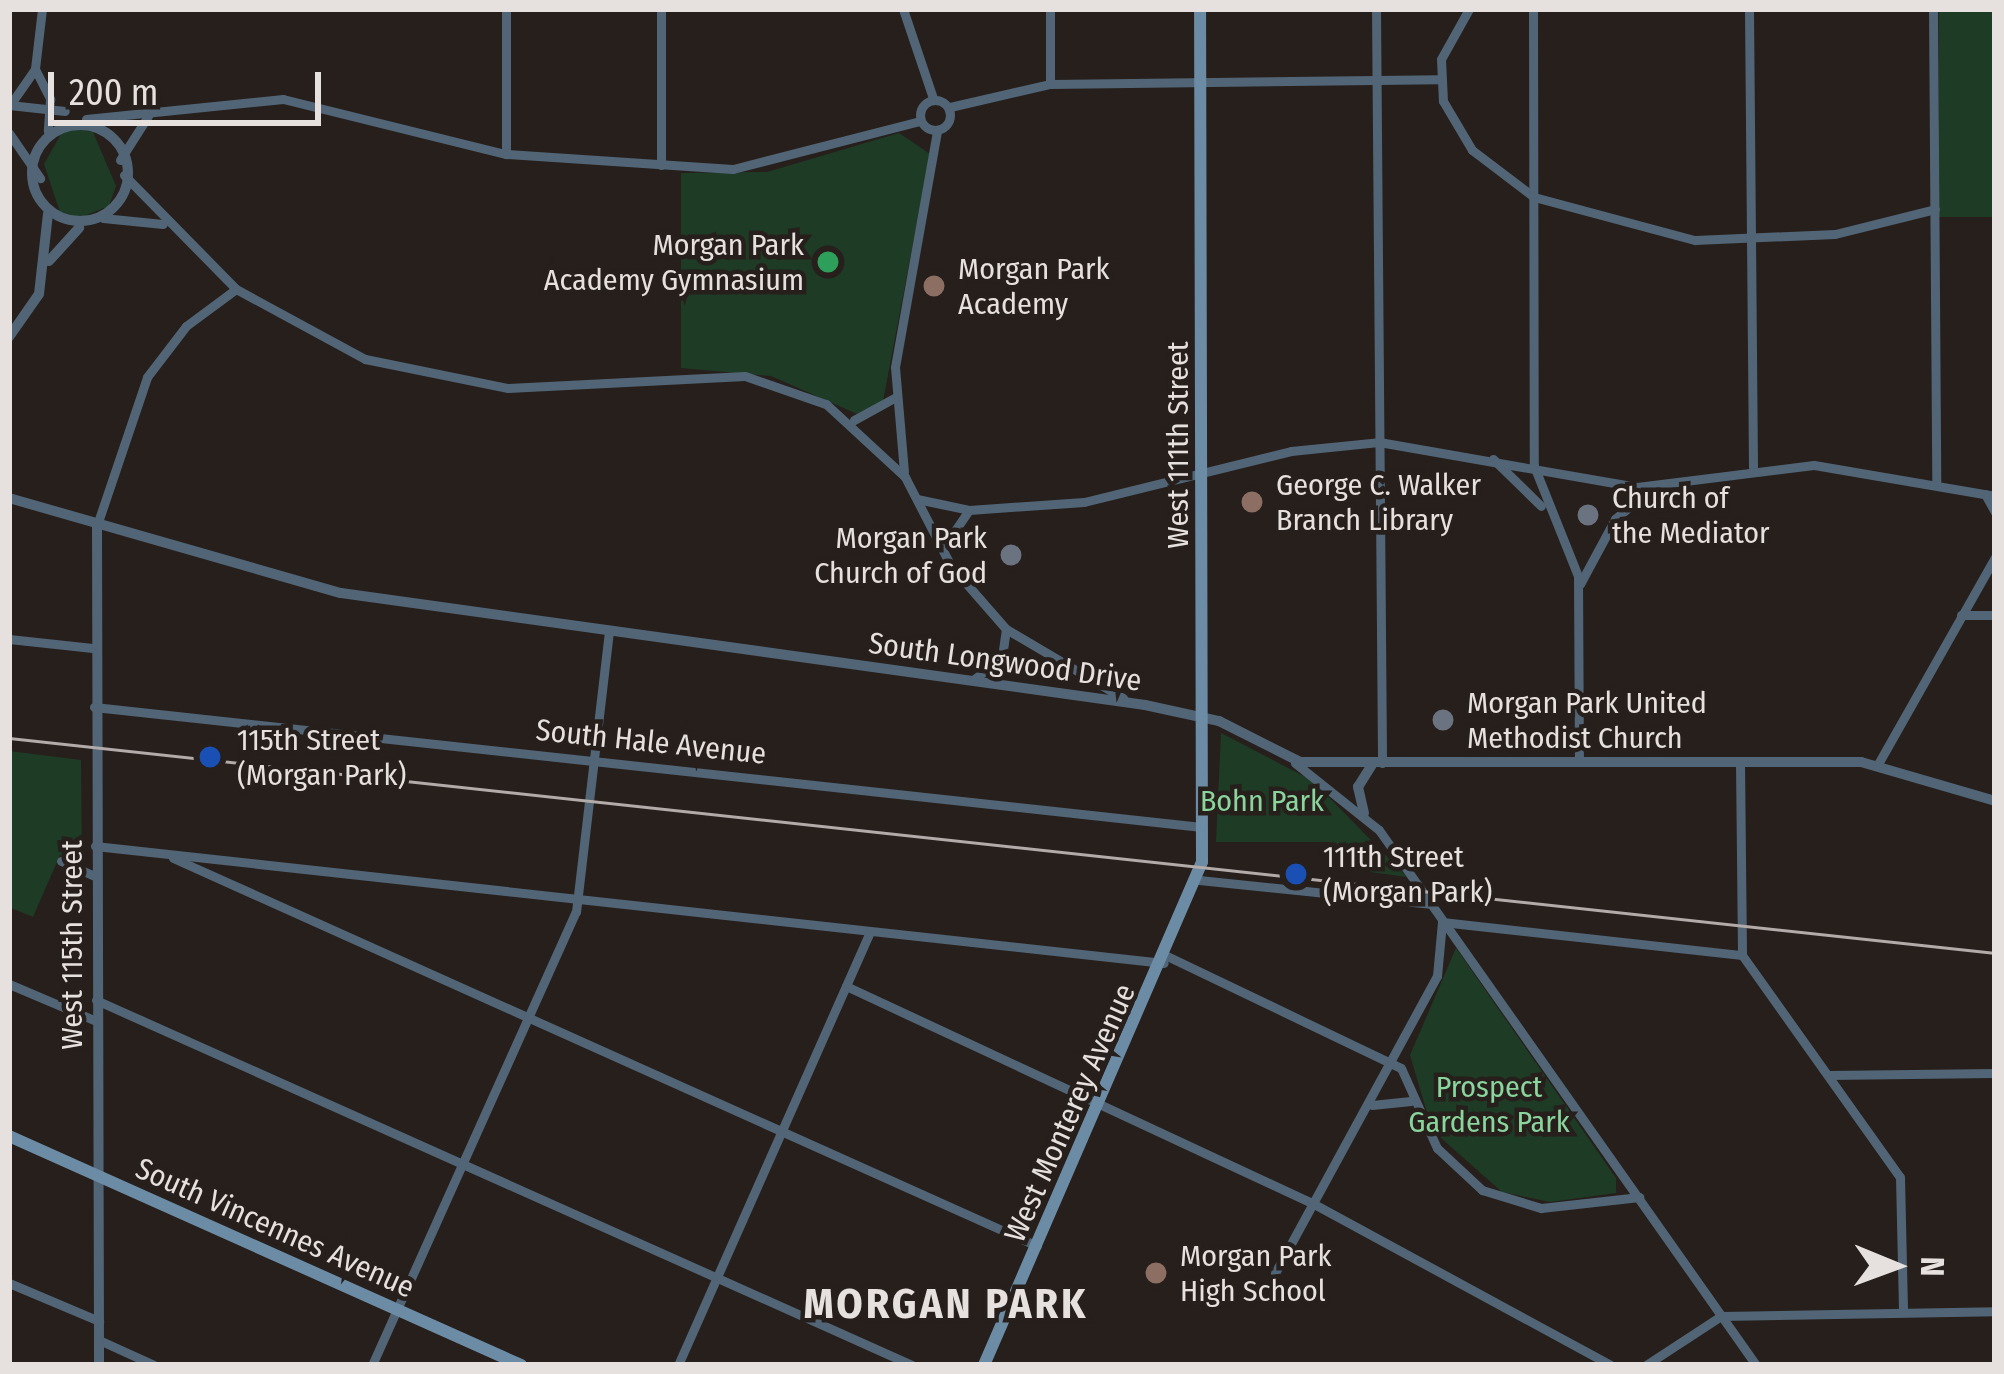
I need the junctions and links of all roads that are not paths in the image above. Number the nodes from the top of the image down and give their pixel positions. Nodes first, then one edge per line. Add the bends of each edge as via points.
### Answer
1 (42, 9) edge
2 (506, 9) edge
3 (661, 9) edge
4 (899, 9) edge
5 (1050, 9) edge
6 (1200, 9) edge
7 (1376, 9) edge
8 (1469, 9) edge
9 (1533, 9) edge
10 (1749, 9) edge
11 (1933, 9) edge
12 (35, 69) junction
13 (1439, 79) junction
14 (1377, 80) junction
15 (1200, 81) junction
16 (1050, 84) junction
17 (934, 98) junction
18 (9, 105) edge
19 (51, 105) junction
20 (950, 107) junction
21 (152, 113) junction
22 (76, 116) junction
23 (920, 121) junction
24 (48, 131) junction
25 (937, 131) junction
26 (9, 133) edge
27 (506, 154) junction
28 (120, 160) junction
29 (661, 165) junction
30 (124, 175) junction
31 (40, 178) junction
32 (1534, 197) junction
33 (1935, 209) junction
34 (48, 214) junction
35 (103, 218) junction
36 (163, 224) junction
37 (81, 226) junction
38 (1752, 241) junction
39 (49, 261) junction
40 (236, 289) junction
41 (9, 337) edge
42 (894, 398) junction
43 (853, 420) junction
44 (1379, 442) junction
45 (1491, 457) junction
46 (1534, 466) junction
47 (1753, 467) junction
48 (1202, 476) junction
49 (905, 477) junction
50 (1936, 484) junction
51 (1654, 487) junction
52 (1990, 495) edge
53 (9, 499) edge
54 (917, 499) junction
55 (969, 510) junction
56 (1995, 512) edge
57 (1549, 514) junction
58 (97, 526) junction
59 (942, 551) junction
60 (1995, 557) edge
61 (1579, 587) junction
62 (1960, 615) junction
63 (1995, 615) edge
64 (1006, 629) junction
65 (609, 631) junction
66 (9, 639) edge
67 (93, 648) junction
68 (970, 681) junction
69 (1145, 705) junction
70 (94, 707) junction
71 (1203, 716) junction
72 (1287, 759) junction
73 (594, 760) junction
74 (1579, 762) junction
75 (1740, 762) junction
76 (1377, 763) junction
77 (1878, 764) junction
78 (1995, 801) edge
79 (1364, 813) junction
80 (1202, 827) junction
81 (95, 846) junction
82 (163, 853) junction
83 (61, 862) dead end
84 (95, 876) junction
85 (1199, 880) junction
86 (578, 898) junction
87 (1430, 904) junction
88 (1442, 922) junction
89 (870, 932) junction
90 (1742, 955) junction
91 (1165, 960) junction
92 (9, 984) edge
93 (846, 986) junction
94 (96, 1000) junction
95 (529, 1018) junction
96 (96, 1022) junction
97 (1394, 1064) junction
98 (1995, 1073) edge
99 (1828, 1076) junction
100 (1102, 1101) junction
101 (1411, 1101) junction
102 (1367, 1110) junction
103 (782, 1131) junction
104 (9, 1136) edge
105 (464, 1165) junction
106 (98, 1175) junction
107 (1639, 1198) junction
108 (1314, 1204) junction
109 (1037, 1246) junction
110 (1275, 1273) dead end
111 (717, 1278) junction
112 (9, 1283) edge
113 (397, 1310) junction
114 (1995, 1311) edge
115 (1903, 1312) junction
116 (1721, 1316) junction
117 (99, 1321) junction
118 (99, 1340) junction
119 (99, 1365) edge
120 (154, 1365) edge
121 (372, 1365) edge
122 (520, 1365) edge
123 (678, 1365) edge
124 (912, 1365) edge
125 (984, 1365) edge
126 (1610, 1365) edge
127 (1646, 1365) edge
128 (1756, 1365) edge

1 - 12 street
2 - 27 street
3 - 29 street
4 - 17 street
5 - 16 street
6 - 15 main road, West 111th Street
7 - 14 street
8 - 13 street
9 - 32 street
10 - 38 street
11 - 33 street
12 - 18 street
12 - 19 street
13 - 14 street
13 - 32 street via 1460,136
14 - 15 street
14 - 44 street
15 - 16 street
15 - 48 main road, West 111th Street
16 - 20 street
17 - 20 street
17 - 23 street
18 - 19 street
19 - 22 street
19 - 24 street
20 - 25 street
21 - 22 street
21 - 27 street via 283,99
21 - 28 street
22 - 24 street
22 - 28 street
23 - 25 street
23 - 29 street via 793,161
24 - 31 street
25 - 42 street
26 - 31 street
27 - 29 street
28 - 30 street
30 - 35 street
30 - 36 street
31 - 34 street
32 - 38 street via 1648,235
32 - 46 street
33 - 38 street
33 - 50 street
34 - 37 street
34 - 39 street
35 - 36 street
35 - 37 street
36 - 40 street
37 - 39 street
38 - 47 street
39 - 41 street
40 - 43 street via 330,345 436,378 544,388 745,376
40 - 58 street via 186,326 147,376
42 - 43 street
42 - 49 street
43 - 49 street
44 - 45 street
44 - 48 street
44 - 76 street
45 - 46 street
45 - 57 street
46 - 51 street
46 - 57 street
47 - 50 street
47 - 51 street
48 - 55 street via 1084,502
48 - 71 main road, West 111th Street
49 - 54 street
50 - 52 street
51 - 61 street via 1615,519
52 - 56 street
53 - 58 street, South Longwood Drive
54 - 55 street
54 - 59 street
55 - 59 street
57 - 61 street
58 - 65 street, South Longwood Drive via 321,589
58 - 67 street, West 115th Street
59 - 64 street
60 - 62 street
61 - 74 street
62 - 63 street
62 - 77 street
64 - 68 street via 1002,657
64 - 69 street via 1066,672
65 - 68 street, South Longwood Drive
65 - 73 street
66 - 67 street
67 - 70 street, West 115th Street
68 - 69 street, South Longwood Drive
69 - 71 street, South Longwood Drive
70 - 73 street, South Hale Avenue
70 - 81 street, West 115th Street
71 - 72 street, South Longwood Drive
71 - 80 main road, West 111th Street
72 - 76 street, South Longwood Drive
72 - 79 street
73 - 80 street, South Hale Avenue
73 - 86 street
74 - 75 street, South Longwood Drive
74 - 76 street, South Longwood Drive
75 - 77 street, South Longwood Drive
75 - 90 street
76 - 79 street via 1358,787
77 - 78 street, South Longwood Drive
79 - 87 street
80 - 85 main road, West 111th Street
81 - 82 street
81 - 84 street, West 115th Street
82 - 86 street
82 - 95 street
83 - 84 street
84 - 94 street, West 115th Street
85 - 87 street
85 - 91 main road, West Monterey Avenue
86 - 89 street
86 - 95 street
87 - 88 street
88 - 90 street
88 - 97 street via 1437,976
88 - 107 street
89 - 91 street
89 - 93 street
90 - 99 street
91 - 97 street
91 - 100 main road, West Monterey Avenue
92 - 96 street
93 - 100 street
93 - 103 street
94 - 96 street, West 115th Street
94 - 105 street
95 - 103 street
95 - 105 street
96 - 106 street, West 115th Street
97 - 101 street
97 - 102 street
98 - 99 street
99 - 115 street via 1900,1178
100 - 108 street
100 - 109 main road, West Monterey Avenue
101 - 102 street via 1388,1096
101 - 107 street via 1450,1164 1501,1199 1561,1208
102 - 108 street
103 - 109 street
103 - 111 street
104 - 106 main road, South Vincennes Avenue
105 - 111 street
105 - 113 street
106 - 113 main road, South Vincennes Avenue
106 - 117 street, West 115th Street
107 - 116 street
108 - 110 street
108 - 126 street
109 - 125 main road, West Monterey Avenue
111 - 123 street
111 - 124 street
112 - 117 street
113 - 121 street
113 - 122 main road, South Vincennes Avenue
114 - 115 street
115 - 116 street
116 - 127 street
116 - 128 street
117 - 118 street, West 115th Street
118 - 119 street, West 115th Street
118 - 120 street

